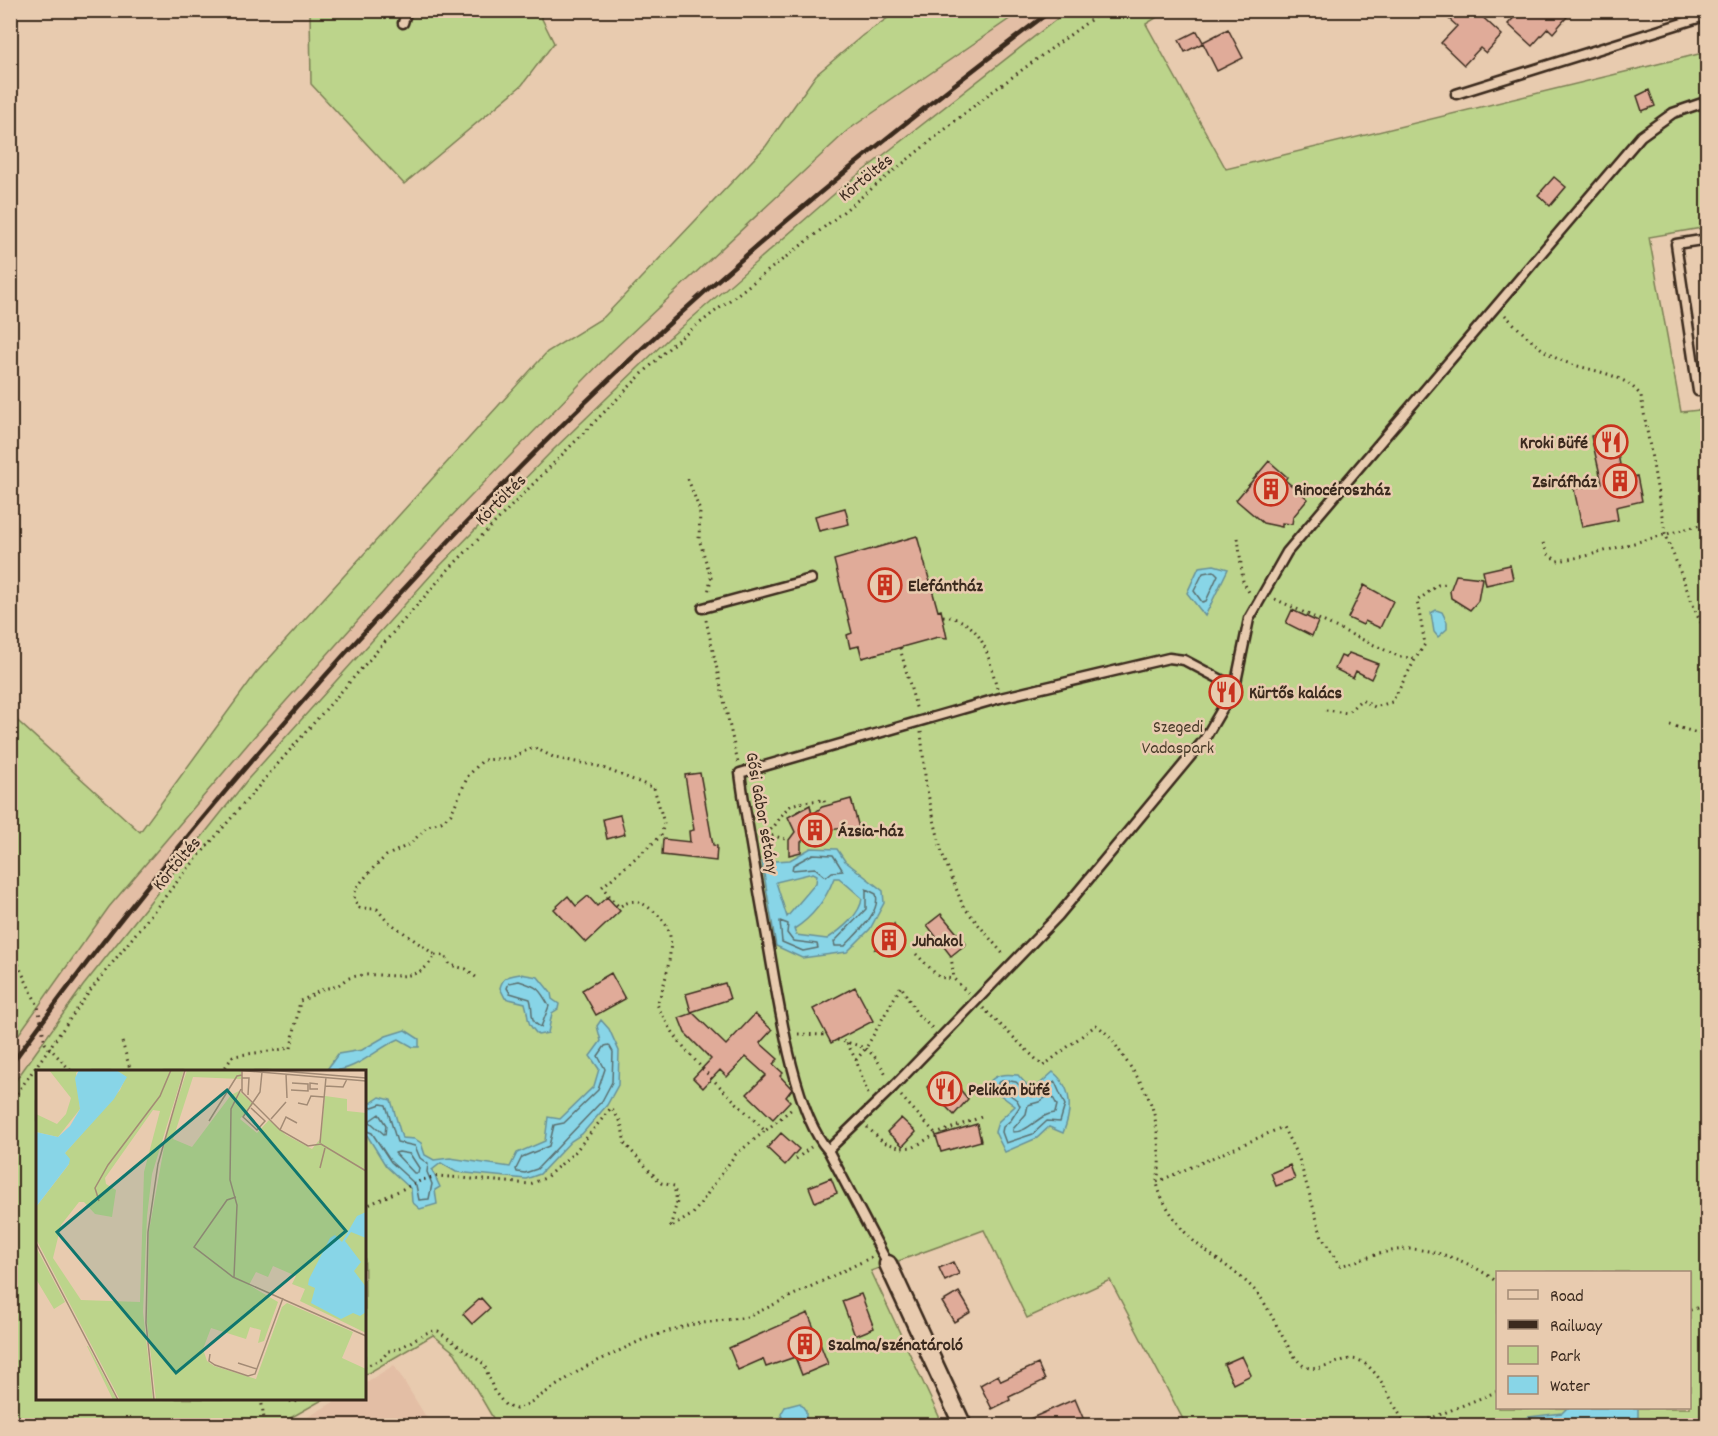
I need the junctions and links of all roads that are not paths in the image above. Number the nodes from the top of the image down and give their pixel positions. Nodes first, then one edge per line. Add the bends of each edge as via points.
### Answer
1 (407, 10) edge
2 (1707, 15) edge
3 (403, 23) dead end
4 (1456, 94) dead end
5 (1707, 101) edge
6 (1707, 239) edge
7 (1707, 390) edge
8 (811, 579) dead end
9 (704, 608) road end
10 (1235, 687) junction
11 (828, 1150) junction
12 (885, 1258) joint
13 (963, 1425) edge

1 - 3 lane
2 - 4 lane
5 - 10 lane via 1673,112 1641,136 1287,552 1249,619
6 - 7 lane via 1676,244 1698,391
8 - 9 lane
10 - 11 lane via 1204,740 1058,916
10 - 11 lane, Gősi Gábor sétány via 1184,660 1169,658 1000,699 740,773 784,1034 819,1140
11 - 12 lane, Gősi Gábor sétány
12 - 13 street

